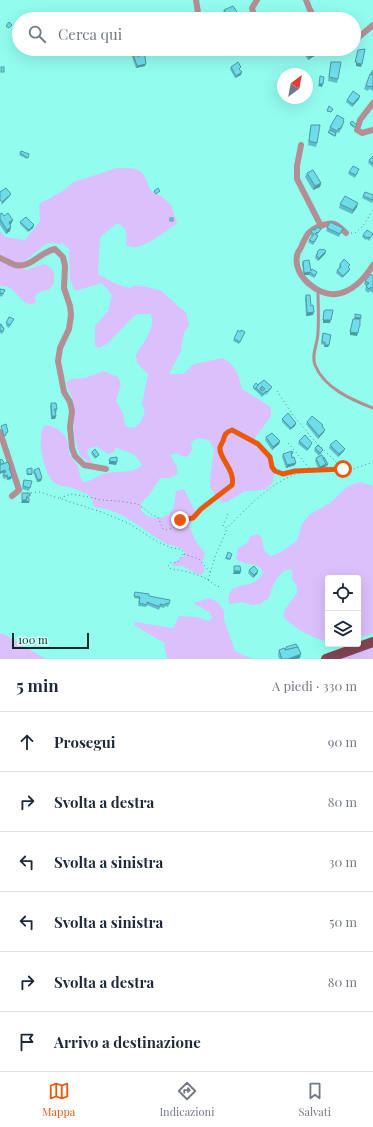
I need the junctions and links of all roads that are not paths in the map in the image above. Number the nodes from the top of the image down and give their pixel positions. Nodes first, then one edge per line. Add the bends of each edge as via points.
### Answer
1 (196, 0) edge
2 (257, 0) edge
3 (306, 0) edge
4 (198, 12) edge
5 (253, 12) edge
6 (311, 12) edge
7 (373, 25) edge
8 (361, 35) edge
9 (373, 103) edge
10 (373, 130) edge
11 (301, 145) dead end
12 (321, 226) junction
13 (346, 233) road end
14 (0, 258) edge
15 (373, 265) edge
16 (318, 289) junction
17 (373, 408) edge
18 (0, 432) edge
19 (106, 469) dead end
20 (12, 496) dead end
21 (373, 642) edge
22 (326, 659) edge

1 - 4 street
2 - 5 street via 252,8
3 - 6 street
7 - 8 street
9 - 10 street via 360,120 357,130 362,133
11 - 12 street via 297,179
12 - 13 street via 334,223
12 - 16 street via 307,234 297,256 302,277
14 - 19 street via 22,266 28,265 49,250 55,249 63,256 64,288 71,315 58,361 64,392 72,411 72,448 75,456 84,465
15 - 16 street via 362,281 344,292 335,294
16 - 17 lane via 318,335 313,355 315,365 322,378 337,390
18 - 20 street via 19,490
21 - 22 main road

